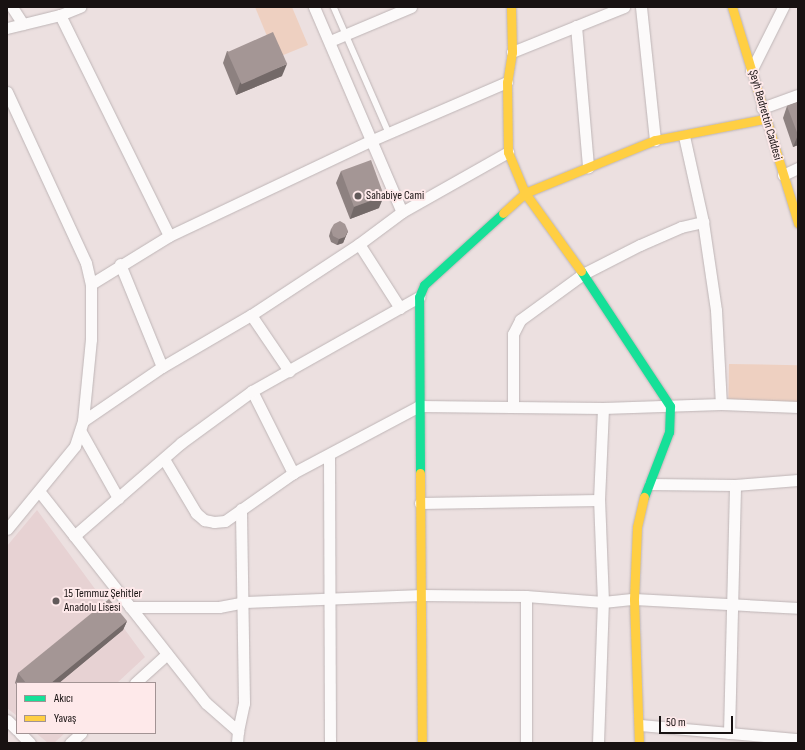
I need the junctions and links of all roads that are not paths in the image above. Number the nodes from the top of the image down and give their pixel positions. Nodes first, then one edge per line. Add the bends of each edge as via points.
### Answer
1 (12, 7) edge
2 (80, 7) edge
3 (314, 7) edge
4 (334, 7) edge
5 (411, 7) edge
6 (511, 7) edge
7 (623, 7) edge
8 (641, 7) edge
9 (732, 7) edge
10 (783, 7) edge
11 (60, 15) junction
12 (23, 24) junction
13 (576, 26) junction
14 (7, 28) edge
15 (346, 34) junction
16 (330, 41) junction
17 (512, 52) junction
18 (751, 71) junction
19 (507, 82) junction
20 (7, 92) edge
21 (798, 95) edge
22 (763, 113) junction
23 (389, 133) junction
24 (684, 136) junction
25 (655, 140) junction
26 (370, 141) junction
27 (508, 152) junction
28 (588, 167) junction
29 (798, 168) edge
30 (782, 175) junction
31 (525, 193) junction
32 (402, 212) junction
33 (703, 222) junction
34 (798, 223) edge
35 (169, 236) junction
36 (359, 244) junction
37 (120, 264) junction
38 (583, 274) junction
39 (91, 284) junction
40 (419, 297) junction
41 (400, 308) junction
42 (251, 315) junction
43 (162, 367) junction
44 (289, 371) junction
45 (252, 391) junction
46 (721, 404) junction
47 (419, 406) junction
48 (670, 406) junction
49 (513, 407) junction
50 (798, 407) edge
51 (603, 408) junction
52 (82, 427) junction
53 (329, 456) junction
54 (164, 459) junction
55 (293, 473) junction
56 (798, 480) edge
57 (650, 484) junction
58 (735, 484) junction
59 (39, 491) junction
60 (118, 498) junction
61 (599, 500) junction
62 (420, 503) junction
63 (241, 509) junction
64 (7, 529) edge
65 (74, 536) junction
66 (422, 595) junction
67 (526, 596) junction
68 (331, 597) junction
69 (634, 599) junction
70 (244, 602) junction
71 (603, 602) junction
72 (733, 604) junction
73 (130, 607) junction
74 (798, 608) edge
75 (167, 654) junction
76 (136, 682) edge
77 (7, 720) edge
78 (640, 725) junction
79 (16, 729) edge
80 (238, 731) junction
81 (729, 732) junction
82 (21, 734) edge
83 (80, 734) edge
84 (798, 739) edge
85 (30, 743) edge
86 (70, 743) edge
87 (237, 743) edge
88 (330, 743) edge
89 (422, 743) edge
90 (526, 743) edge
91 (598, 743) edge
92 (639, 743) edge

1 - 12 street
2 - 11 street
3 - 16 street
4 - 15 lane
5 - 15 street
6 - 17 street
7 - 13 street
8 - 25 street
9 - 18 street, Şeyh Bedrettin Caddesi
10 - 18 street
11 - 12 street
11 - 35 street
12 - 14 street
13 - 17 street
13 - 28 street
15 - 16 street
15 - 23 lane
16 - 26 street
17 - 19 street
18 - 22 street, Şeyh Bedrettin Caddesi
19 - 23 street
19 - 27 street
20 - 39 street via 86,263
21 - 22 street
22 - 24 street
22 - 30 street, Şeyh Bedrettin Caddesi
23 - 26 street
24 - 25 street
24 - 33 street
25 - 28 street
26 - 32 street
26 - 35 street
27 - 31 street
27 - 32 street
28 - 31 street
29 - 30 street
30 - 34 street, Şeyh Bedrettin Caddesi
31 - 38 street
31 - 40 street via 424,285
32 - 36 street
33 - 38 street via 640,245
33 - 46 street via 716,310
35 - 37 street
36 - 41 street
36 - 42 street
37 - 39 street
37 - 43 street
38 - 48 street
38 - 49 street via 520,320 513,334
39 - 52 street via 91,339
40 - 41 street
40 - 47 street
41 - 44 street
42 - 43 street
42 - 44 street
43 - 52 street
44 - 45 street
45 - 54 street via 180,443
45 - 55 street
46 - 48 street
46 - 50 street
47 - 49 street
47 - 53 street
47 - 62 street
48 - 51 street
48 - 57 street via 669,432
49 - 51 street
51 - 61 street
52 - 59 street via 75,446
52 - 60 street
53 - 55 street
53 - 68 street
54 - 60 street
54 - 63 street via 196,513 204,520 225,521
55 - 63 street
56 - 58 street
57 - 58 street
57 - 69 street via 642,503 637,527
58 - 72 street
59 - 64 street
59 - 65 street
60 - 65 street
61 - 62 street
61 - 71 street
62 - 66 street
63 - 70 street
65 - 73 street
66 - 67 street
66 - 68 street
66 - 89 street
67 - 71 street
67 - 90 street
68 - 70 street
68 - 88 street
69 - 71 street
69 - 72 street
69 - 78 street
70 - 73 street via 219,607
70 - 80 street via 244,703
71 - 91 street
72 - 74 street
72 - 81 street
73 - 75 street
75 - 76 street
75 - 80 street via 206,703
77 - 79 street
78 - 81 street
78 - 92 street
80 - 87 street
81 - 84 street
82 - 85 street
83 - 86 street

